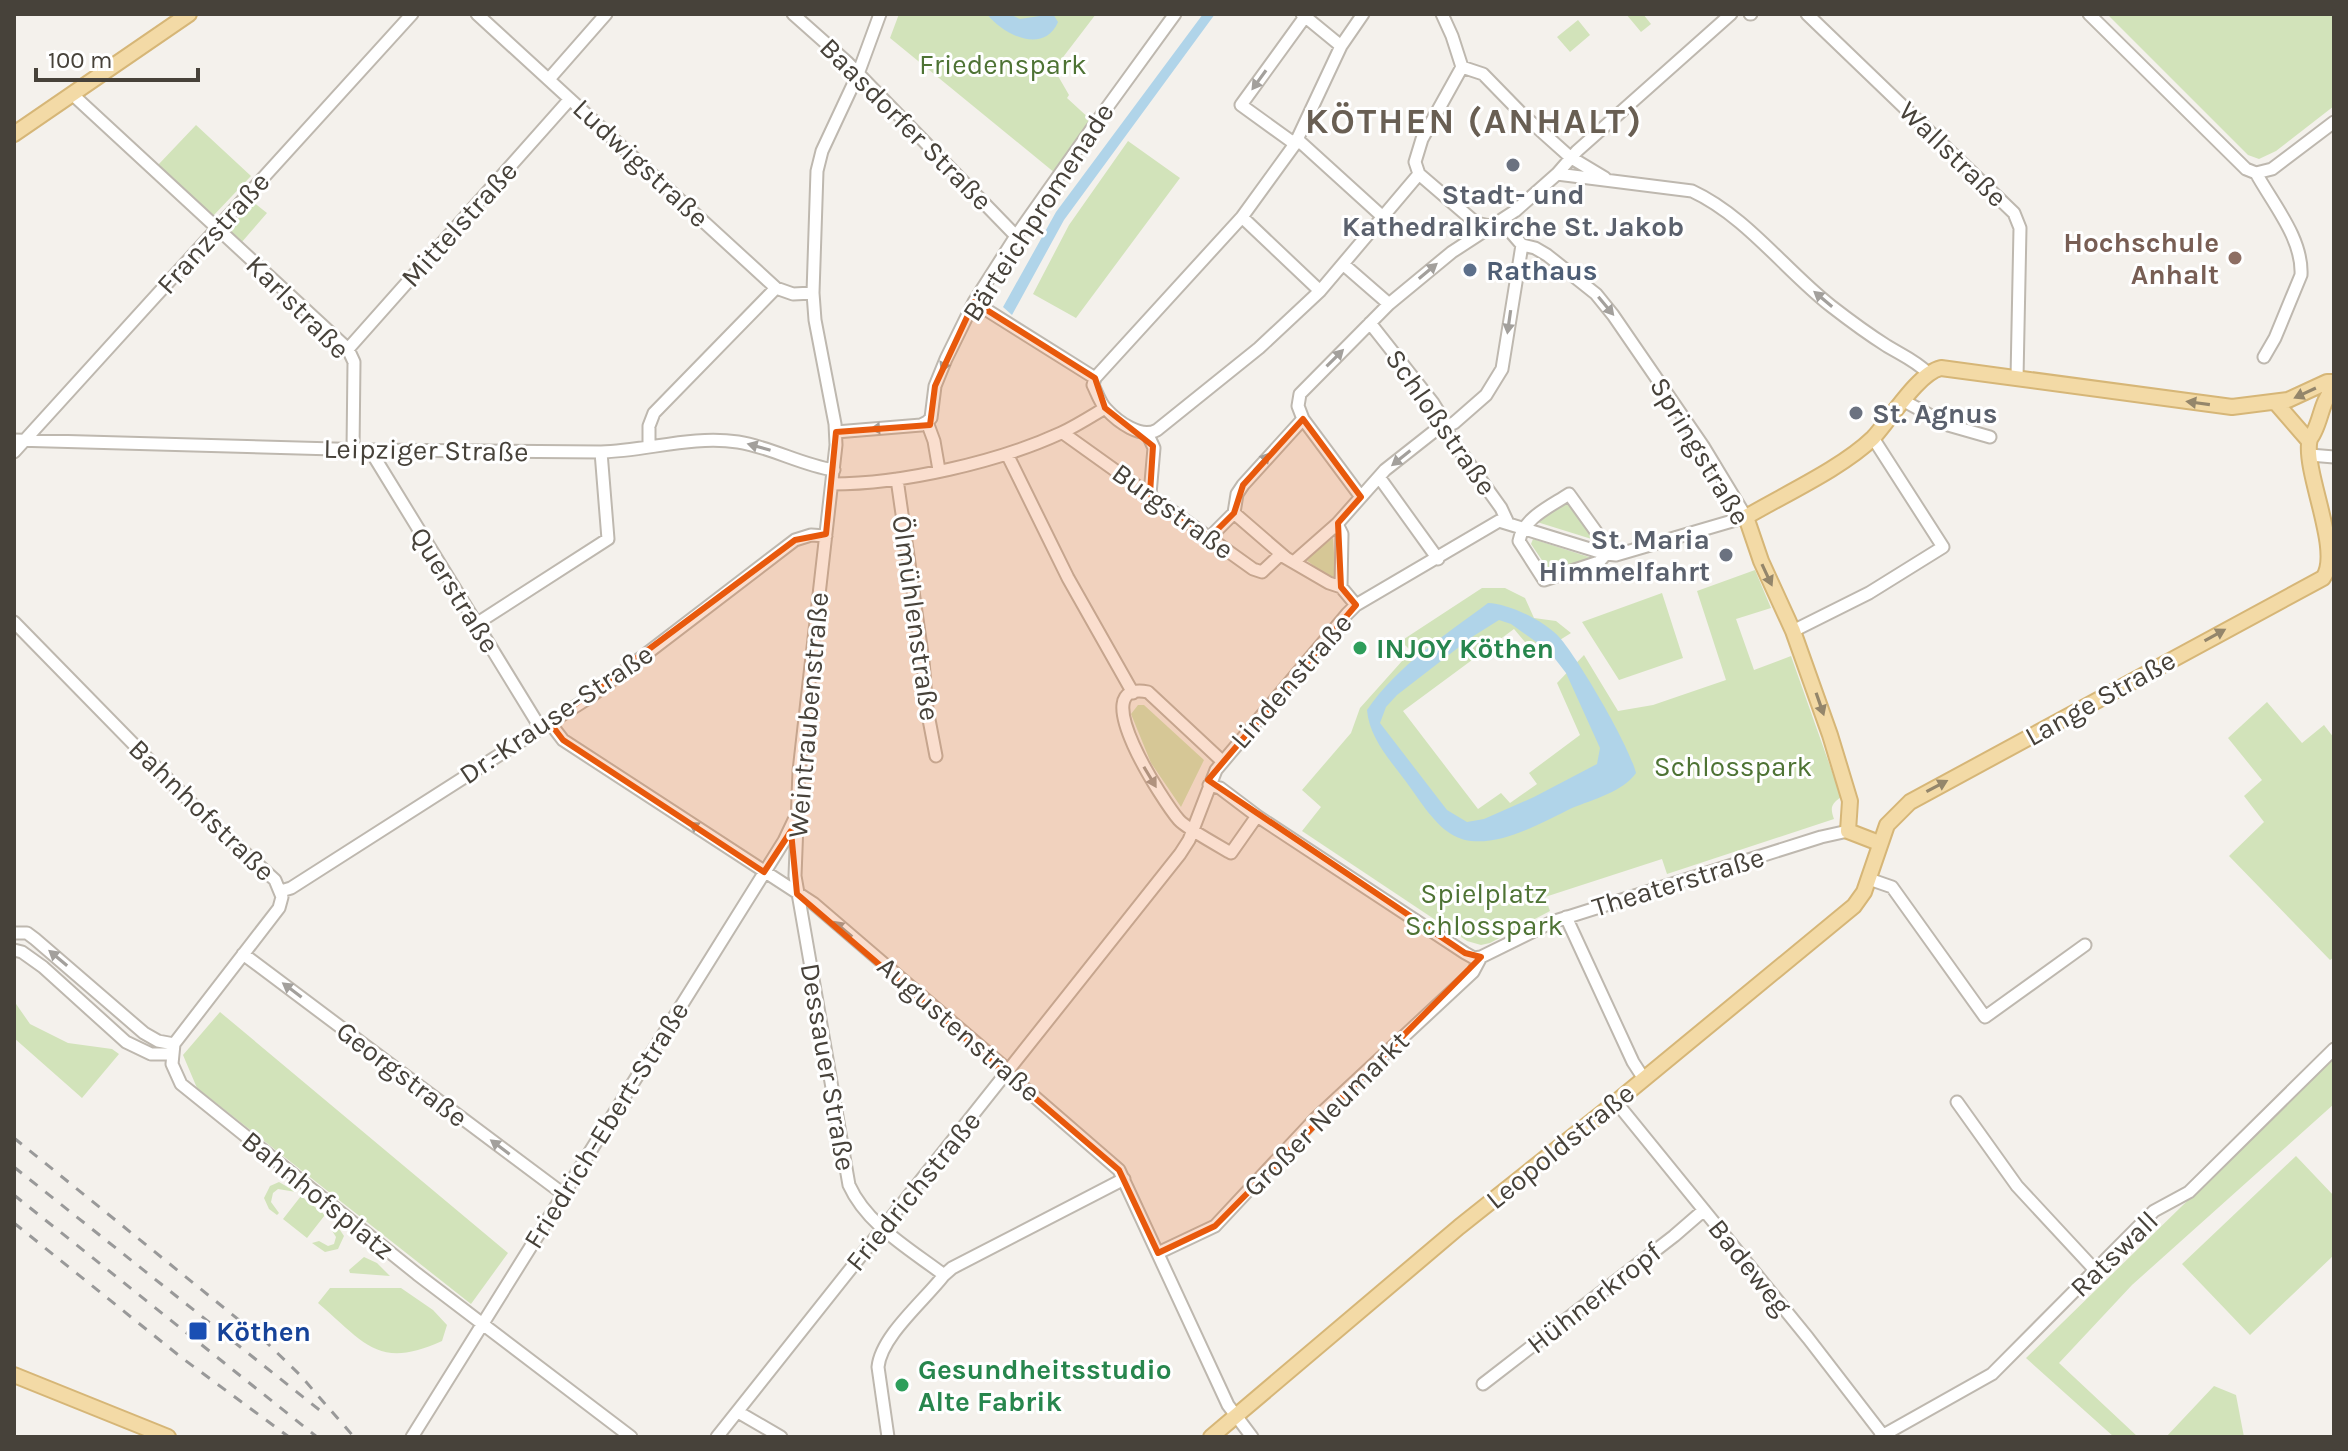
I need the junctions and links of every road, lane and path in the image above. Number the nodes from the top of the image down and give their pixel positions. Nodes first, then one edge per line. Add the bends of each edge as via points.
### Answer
1 (189, 14) edge
2 (412, 14) edge
3 (477, 14) edge
4 (606, 14) edge
5 (793, 14) edge
6 (880, 14) edge
7 (1175, 14) edge
8 (1363, 14) edge
9 (1442, 14) edge
10 (1731, 14) edge
11 (1807, 14) edge
12 (2089, 14) edge
13 (1305, 15) edge
14 (1341, 46) junction
15 (1462, 67) junction
16 (858, 74) junction
17 (549, 79) junction
18 (72, 94) junction
19 (570, 99) junction
20 (2334, 122) edge
21 (14, 134) edge
22 (1296, 142) junction
23 (1570, 157) junction
24 (2256, 173) junction
25 (1419, 174) junction
26 (1557, 174) junction
27 (1607, 179) junction
28 (1242, 217) junction
29 (1384, 218) junction
30 (1491, 227) junction
31 (217, 229) junction
32 (1016, 236) junction
33 (1522, 245) junction
34 (1343, 264) junction
35 (776, 288) junction
36 (1320, 291) junction
37 (813, 293) junction
38 (974, 302) junction
39 (1389, 304) junction
40 (1370, 323) junction
41 (348, 349) junction
42 (2264, 357) dead end
43 (1928, 373) junction
44 (1095, 378) junction
45 (2017, 378) junction
46 (2334, 385) edge
47 (1904, 401) junction
48 (2276, 403) junction
49 (1105, 408) junction
50 (1303, 419) junction
51 (927, 422) junction
52 (1446, 427) junction
53 (836, 432) junction
54 (1063, 433) junction
55 (1150, 436) junction
56 (1990, 437) dead end
57 (1873, 438) junction
58 (19, 440) edge
59 (649, 447) junction
60 (2309, 448) junction
61 (353, 450) junction
62 (370, 450) junction
63 (14, 452) edge
64 (601, 452) junction
65 (1007, 454) junction
66 (2334, 457) edge
67 (834, 470) junction
68 (939, 470) junction
69 (1379, 477) junction
70 (897, 479) junction
71 (832, 484) junction
72 (1150, 494) junction
73 (1361, 497) junction
74 (1234, 513) junction
75 (1746, 517) junction
76 (1508, 523) junction
77 (1337, 524) junction
78 (1524, 528) junction
79 (826, 536) junction
80 (1210, 537) junction
81 (1281, 554) junction
82 (1606, 554) junction
83 (1438, 559) junction
84 (1295, 561) junction
85 (2331, 570) edge
86 (1341, 587) junction
87 (1356, 605) junction
88 (14, 622) edge
89 (476, 624) junction
90 (1793, 631) junction
91 (1133, 693) junction
92 (546, 726) junction
93 (936, 756) dead end
94 (1222, 761) junction
95 (1209, 785) junction
96 (796, 812) junction
97 (1257, 816) junction
98 (1193, 828) junction
99 (1848, 831) junction
100 (1880, 840) junction
101 (764, 872) junction
102 (1869, 879) junction
103 (281, 891) junction
104 (797, 894) junction
105 (1566, 917) junction
106 (14, 933) edge
107 (2085, 945) dead end
108 (14, 950) edge
109 (243, 954) junction
110 (1481, 957) junction
111 (173, 1049) junction
112 (2334, 1049) edge
113 (1008, 1072) junction
114 (1644, 1079) junction
115 (1616, 1102) junction
116 (1957, 1102) dead end
117 (1124, 1179) junction
118 (562, 1193) junction
119 (1704, 1210) junction
120 (884, 1229) junction
121 (1158, 1253) junction
122 (2095, 1270) junction
123 (944, 1275) junction
124 (482, 1323) junction
125 (14, 1375) edge
126 (1483, 1384) dead end
127 (738, 1412) junction
128 (1237, 1415) junction
129 (1881, 1436) edge
130 (168, 1437) edge
131 (412, 1437) edge
132 (631, 1437) edge
133 (717, 1437) edge
134 (781, 1437) edge
135 (888, 1437) edge
136 (1211, 1437) edge
137 (1252, 1437) edge

1 - 18 main road
2 - 31 street, Franzstraße
3 - 17 street, Ludwigstraße
4 - 17 street
5 - 16 street, Baasdorfer Straße
6 - 16 street, Weintraubenstraße
7 - 32 street, Bärteichpromenade
8 - 14 street
9 - 15 street
10 - 23 street
11 - 45 street, Wallstraße via 2014,213 2020,228
12 - 24 street
13 - 14 street
13 -> 22 street via 1241,105
14 - 22 street
15 - 23 street via 1483,74
15 - 25 street via 1422,139 1415,162
16 - 32 street, Baasdorfer Straße
16 - 37 street, Weintraubenstraße via 819,161
17 - 19 street, Ludwigstraße
18 - 21 main road
18 - 31 street, Karlstraße
19 - 35 street, Ludwigstraße
19 - 41 street, Mittelstraße
20 - 24 street via 2272,169
22 - 28 street
22 - 29 street
23 - 26 street
23 - 27 street
24 - 42 street via 2299,248 2301,264
25 - 29 street
25 - 30 street, Springstraße via 1476,223
26 - 27 street
26 - 30 street
43 -> 27 street via 1830,305 1702,196
28 - 36 street
28 - 44 street
29 - 34 street
30 - 33 street, Springstraße via 1509,230
39 -> 30 street
31 - 41 street, Karlstraße
31 - 58 street, Franzstraße
32 - 38 street, Bärteichpromenade
33 -> 52 street via 1502,369 1480,403
33 -> 75 street, Springstraße via 1535,248 1596,294
34 - 36 street
34 - 39 street
35 - 37 street
35 - 59 street via 654,413
36 - 55 street
37 - 53 street, Weintraubenstraße
38 - 44 street
38 -> 51 street, Bärteichpromenade via 935,386
39 - 40 street
50 -> 40 street via 1300,394
40 - 52 street, Schloßstraße
41 - 61 street, Karlstraße via 354,362
43 - 45 main road via 1941,368
43 - 47 main road
44 - 49 street via 1093,385
48 -> 45 main road via 2211,405
46 -> 48 main road via 2327,382
46 - 60 main road
47 - 56 street via 1948,425
47 - 57 main road
48 - 60 main road, Lange Straße
49 - 54 street
49 - 55 street
50 - 73 street
74 -> 50 street via 1243,485
51 -> 53 street
51 - 68 street
52 -> 69 street
52 - 76 street, Schloßstraße
53 - 67 street, Weintraubenstraße
54 - 65 street
54 - 72 street, Burgstraße
55 - 72 street
57 - 75 main road
57 - 90 street via 1943,547
58 - 61 street, Leipziger Straße
58 - 63 street, Franzstraße
59 - 64 street, Leipziger Straße
67 -> 59 street, Leipziger Straße via 738,442
60 - 66 street
60 - 85 main road, Lange Straße
61 - 62 street, Leipziger Straße
62 - 64 street, Leipziger Straße
62 - 89 street, Querstraße
64 - 89 street via 608,539
65 - 68 street
65 - 91 street
67 - 71 street, Weintraubenstraße
68 - 70 street
69 - 73 street
69 - 83 street
70 - 71 street
70 - 93 street, Ölmühlenstraße
71 - 79 street, Weintraubenstraße
72 - 80 street, Burgstraße
73 - 77 street
74 - 80 street
74 - 81 street
75 - 82 street
75 -> 90 main road, Springstraße
76 - 78 street
76 - 83 street, Lindenstraße via 1493,524
77 - 84 street
77 - 86 street via 1342,534
78 - 82 street
78 - 82 street via 1569,494
78 - 82 street via 1519,541 1544,580 1599,562
79 - 92 street, Dr.-Krause-Straße via 795,540
79 - 96 street, Weintraubenstraße
80 - 81 street, Burgstraße via 1258,571
81 - 84 street
83 - 87 street, Lindenstraße
84 - 86 street
100 -> 85 main road, Lange Straße via 1893,817 1922,794
86 - 87 street
87 - 94 street, Lindenstraße
88 - 103 street, Bahnhofstraße
89 - 92 street, Querstraße
90 -> 99 main road, Springstraße via 1847,789
91 - 94 street via 1154,696
91 -> 98 street via 1123,702 1121,714 1143,767 1179,821
101 -> 92 street, Augustenstraße
92 - 103 street, Dr.-Krause-Straße
94 - 95 street, Lindenstraße
95 - 97 street
95 - 98 street, Lindenstraße
96 - 101 street, Friedrich-Ebert-Straße
96 - 104 street, Weintraubenstraße
97 - 98 street via 1231,853
97 - 110 street via 1465,953
98 - 113 street, Friedrichstraße via 1180,854
99 - 100 main road
99 - 105 street, Theaterstraße
100 - 102 main road, Leopoldstraße
101 - 104 street, Augustenstraße
101 - 118 street, Friedrich-Ebert-Straße
102 - 107 street via 1892,887 1985,1017
102 - 114 main road, Leopoldstraße via 1854,906
103 - 109 street, Bahnhofstraße via 279,908
113 -> 104 street, Augustenstraße
104 - 120 street, Dessauer Straße via 846,1176 860,1205
105 - 110 street, Theaterstraße
105 - 114 street
111 -> 106 street via 144,1033 27,933
108 - 111 street via 43,967 126,1042 151,1054
109 - 111 street, Bahnhofstraße
118 -> 109 street, Georgstraße
110 - 121 street, Großer Neumarkt via 1473,972 1315,1119 1215,1226
111 - 124 street, Bahnhofsplatz via 173,1071 181,1084
112 - 122 street, Ratswall via 2189,1192 2154,1211
113 - 117 street, Augustenstraße
113 - 120 street, Friedrichstraße
114 - 115 main road, Leopoldstraße
115 - 119 street, Badeweg
115 - 128 main road, Leopoldstraße
116 - 122 street via 2017,1186
117 - 121 street, Augustenstraße
117 - 123 street
118 - 124 street, Friedrich-Ebert-Straße
119 - 126 street, Hühnerkropf
119 - 129 street, Badeweg
120 - 123 street, Dessauer Straße
120 - 127 street, Friedrichstraße
121 - 128 street, Augustenstraße
122 - 129 street, Ratswall via 1992,1374
123 - 135 street via 879,1356
124 - 131 street, Friedrich-Ebert-Straße
124 - 132 street, Bahnhofsplatz
125 - 130 main road
127 - 133 street, Friedrichstraße
127 - 134 street
128 - 136 main road, Leopoldstraße
128 - 137 street, Augustenstraße

